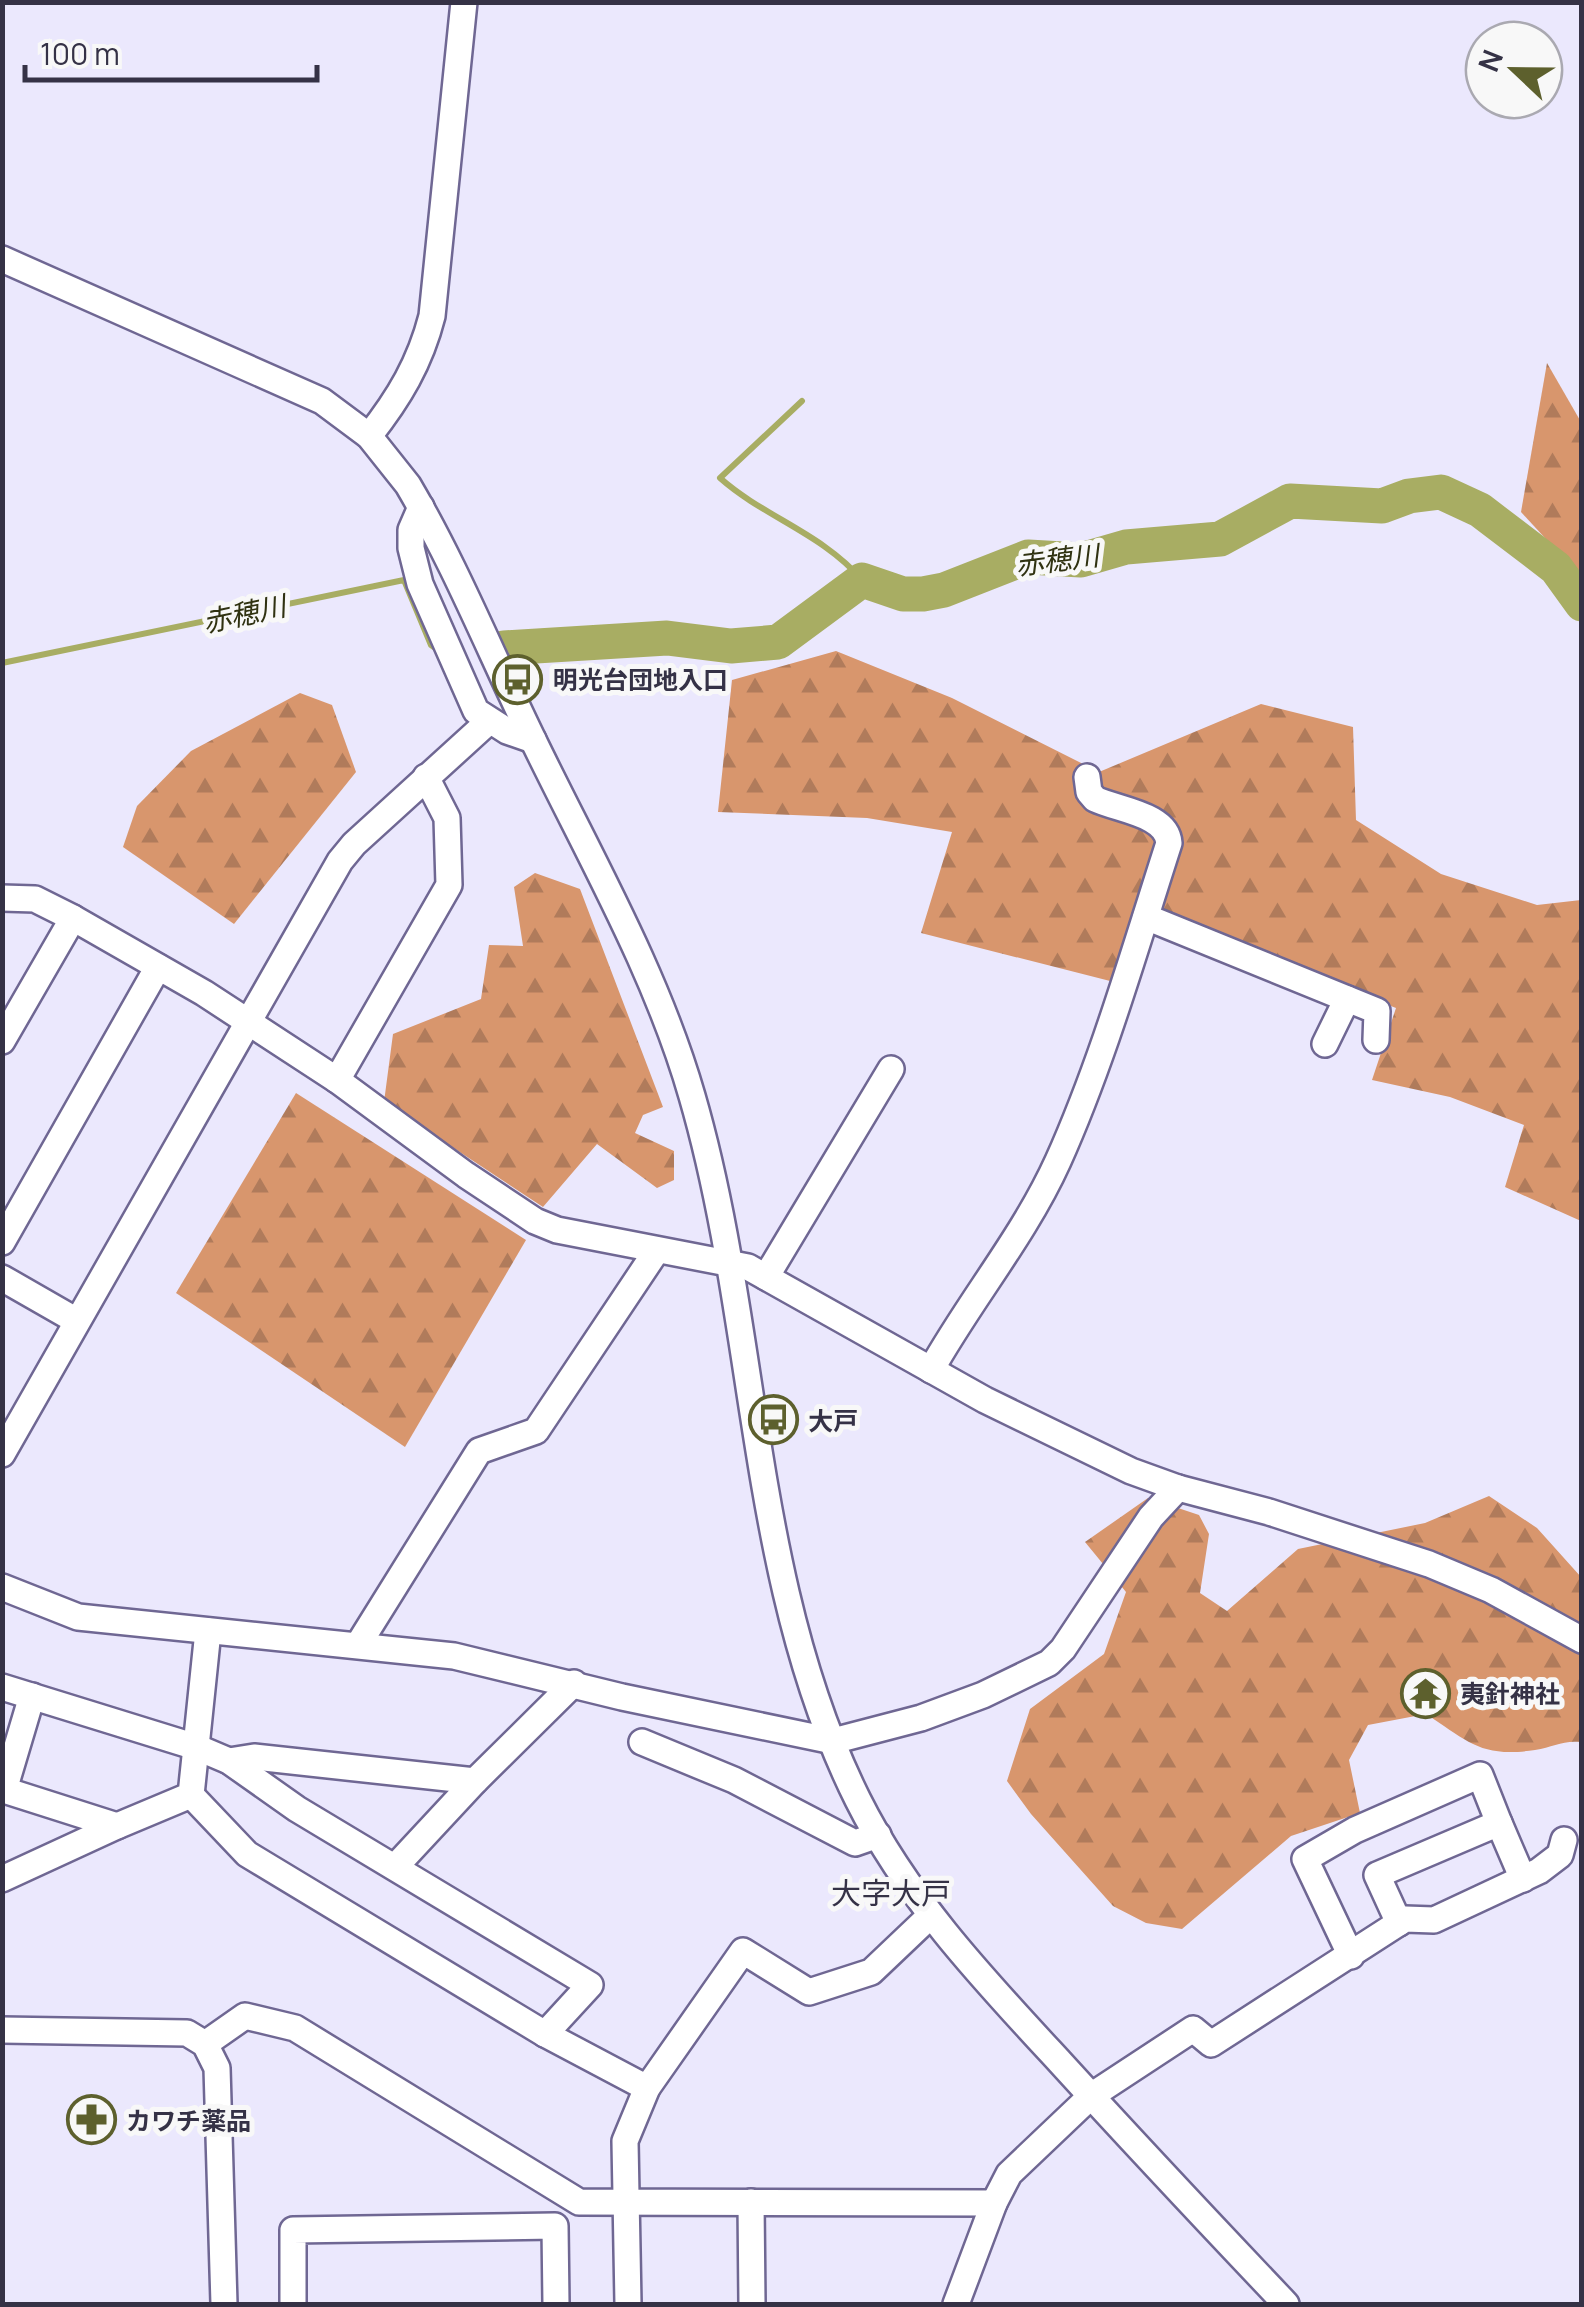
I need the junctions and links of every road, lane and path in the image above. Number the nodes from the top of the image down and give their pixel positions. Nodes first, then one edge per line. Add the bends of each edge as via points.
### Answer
1 (464, 2) edge
2 (2, 258) edge
3 (369, 436) junction
4 (421, 507) junction
5 (488, 722) junction
6 (533, 740) junction
7 (426, 777) junction
8 (1087, 777) dead end
9 (2, 898) edge
10 (1146, 917) junction
11 (74, 918) junction
12 (158, 967) junction
13 (1347, 998) junction
14 (248, 1020) junction
15 (1376, 1040) dead end
16 (2, 1041) edge
17 (1326, 1044) dead end
18 (891, 1069) dead end
19 (337, 1080) junction
20 (2, 1242) edge
21 (657, 1250) junction
22 (728, 1262) junction
23 (766, 1277) junction
24 (2, 1278) edge
25 (78, 1321) junction
26 (930, 1370) junction
27 (2, 1454) edge
28 (1178, 1488) junction
29 (2, 1587) edge
30 (208, 1632) junction
31 (1582, 1640) edge
32 (358, 1646) junction
33 (574, 1683) junction
34 (2, 1687) edge
35 (32, 1696) junction
36 (833, 1741) junction
37 (642, 1742) dead end
38 (196, 1746) junction
39 (229, 1761) junction
40 (475, 1780) junction
41 (191, 1795) junction
42 (1498, 1823) junction
43 (117, 1826) junction
44 (878, 1834) junction
45 (1564, 1840) dead end
46 (394, 1867) junction
47 (5, 1874) edge
48 (1522, 1879) junction
49 (931, 1915) junction
50 (1399, 1923) junction
51 (1350, 1956) junction
52 (2, 2030) edge
53 (545, 2034) junction
54 (205, 2044) junction
55 (647, 2088) junction
56 (1091, 2096) junction
57 (626, 2202) junction
58 (751, 2202) junction
59 (994, 2203) junction
60 (224, 2304) edge
61 (293, 2304) edge
62 (556, 2304) edge
63 (628, 2304) edge
64 (752, 2304) edge
65 (956, 2304) edge
66 (1286, 2304) edge

1 - 3 street via 432,316 404,389
2 - 3 street via 322,400
3 - 4 street
4 - 5 street via 411,530 420,584 476,711
4 - 6 street
5 - 6 street
5 - 7 street
6 - 22 street via 671,1036 692,1094
7 - 14 street via 340,861
7 - 19 street via 446,818 449,884
8 - 10 street via 1095,798 1168,833
9 - 11 street via 35,900
10 - 13 street
10 - 26 street via 1057,1163
11 - 12 street
11 - 16 street
12 - 14 street
12 - 20 street
13 - 15 street via 1377,1011
13 - 17 street
14 - 19 street
14 - 25 street
18 - 23 street
19 - 21 street via 535,1221
21 - 22 street
21 - 32 street via 536,1431 479,1451
22 - 23 street
22 - 36 street via 789,1596
23 - 26 street
24 - 25 street
25 - 27 street
26 - 28 street via 1050,1433
28 - 31 street via 1429,1564
28 - 36 street via 1049,1663 983,1696
29 - 30 street via 78,1617
30 - 32 street
30 - 38 street
32 - 33 street via 454,1656
33 - 36 street
33 - 40 street
34 - 35 street
35 - 38 street
35 - 43 street via 4,1790
36 - 44 street
37 - 44 street via 734,1780 855,1843
38 - 39 street
38 - 41 street
39 - 40 street via 254,1757
39 - 46 street
40 - 46 street
41 - 43 street
41 - 53 street via 247,1854
42 - 48 street
42 - 50 street via 1377,1874
42 - 51 street via 1480,1776 1305,1858
43 - 47 street
44 - 49 street
45 - 48 street via 1560,1855
46 - 53 street via 590,1985
48 - 50 street via 1434,1920
49 - 55 street via 871,1972 809,1992 742,1952
49 - 56 street
50 - 51 street
51 - 56 street via 1211,2044 1193,2029
52 - 54 street via 187,2033
53 - 55 street
54 - 57 street via 246,2016 295,2028 579,2202
54 - 60 street via 217,2068
55 - 57 street via 625,2141
56 - 59 street via 1009,2174
56 - 66 street
57 - 58 street
57 - 63 street
58 - 59 street
58 - 64 street
59 - 65 street
61 - 62 street via 293,2230 555,2226

